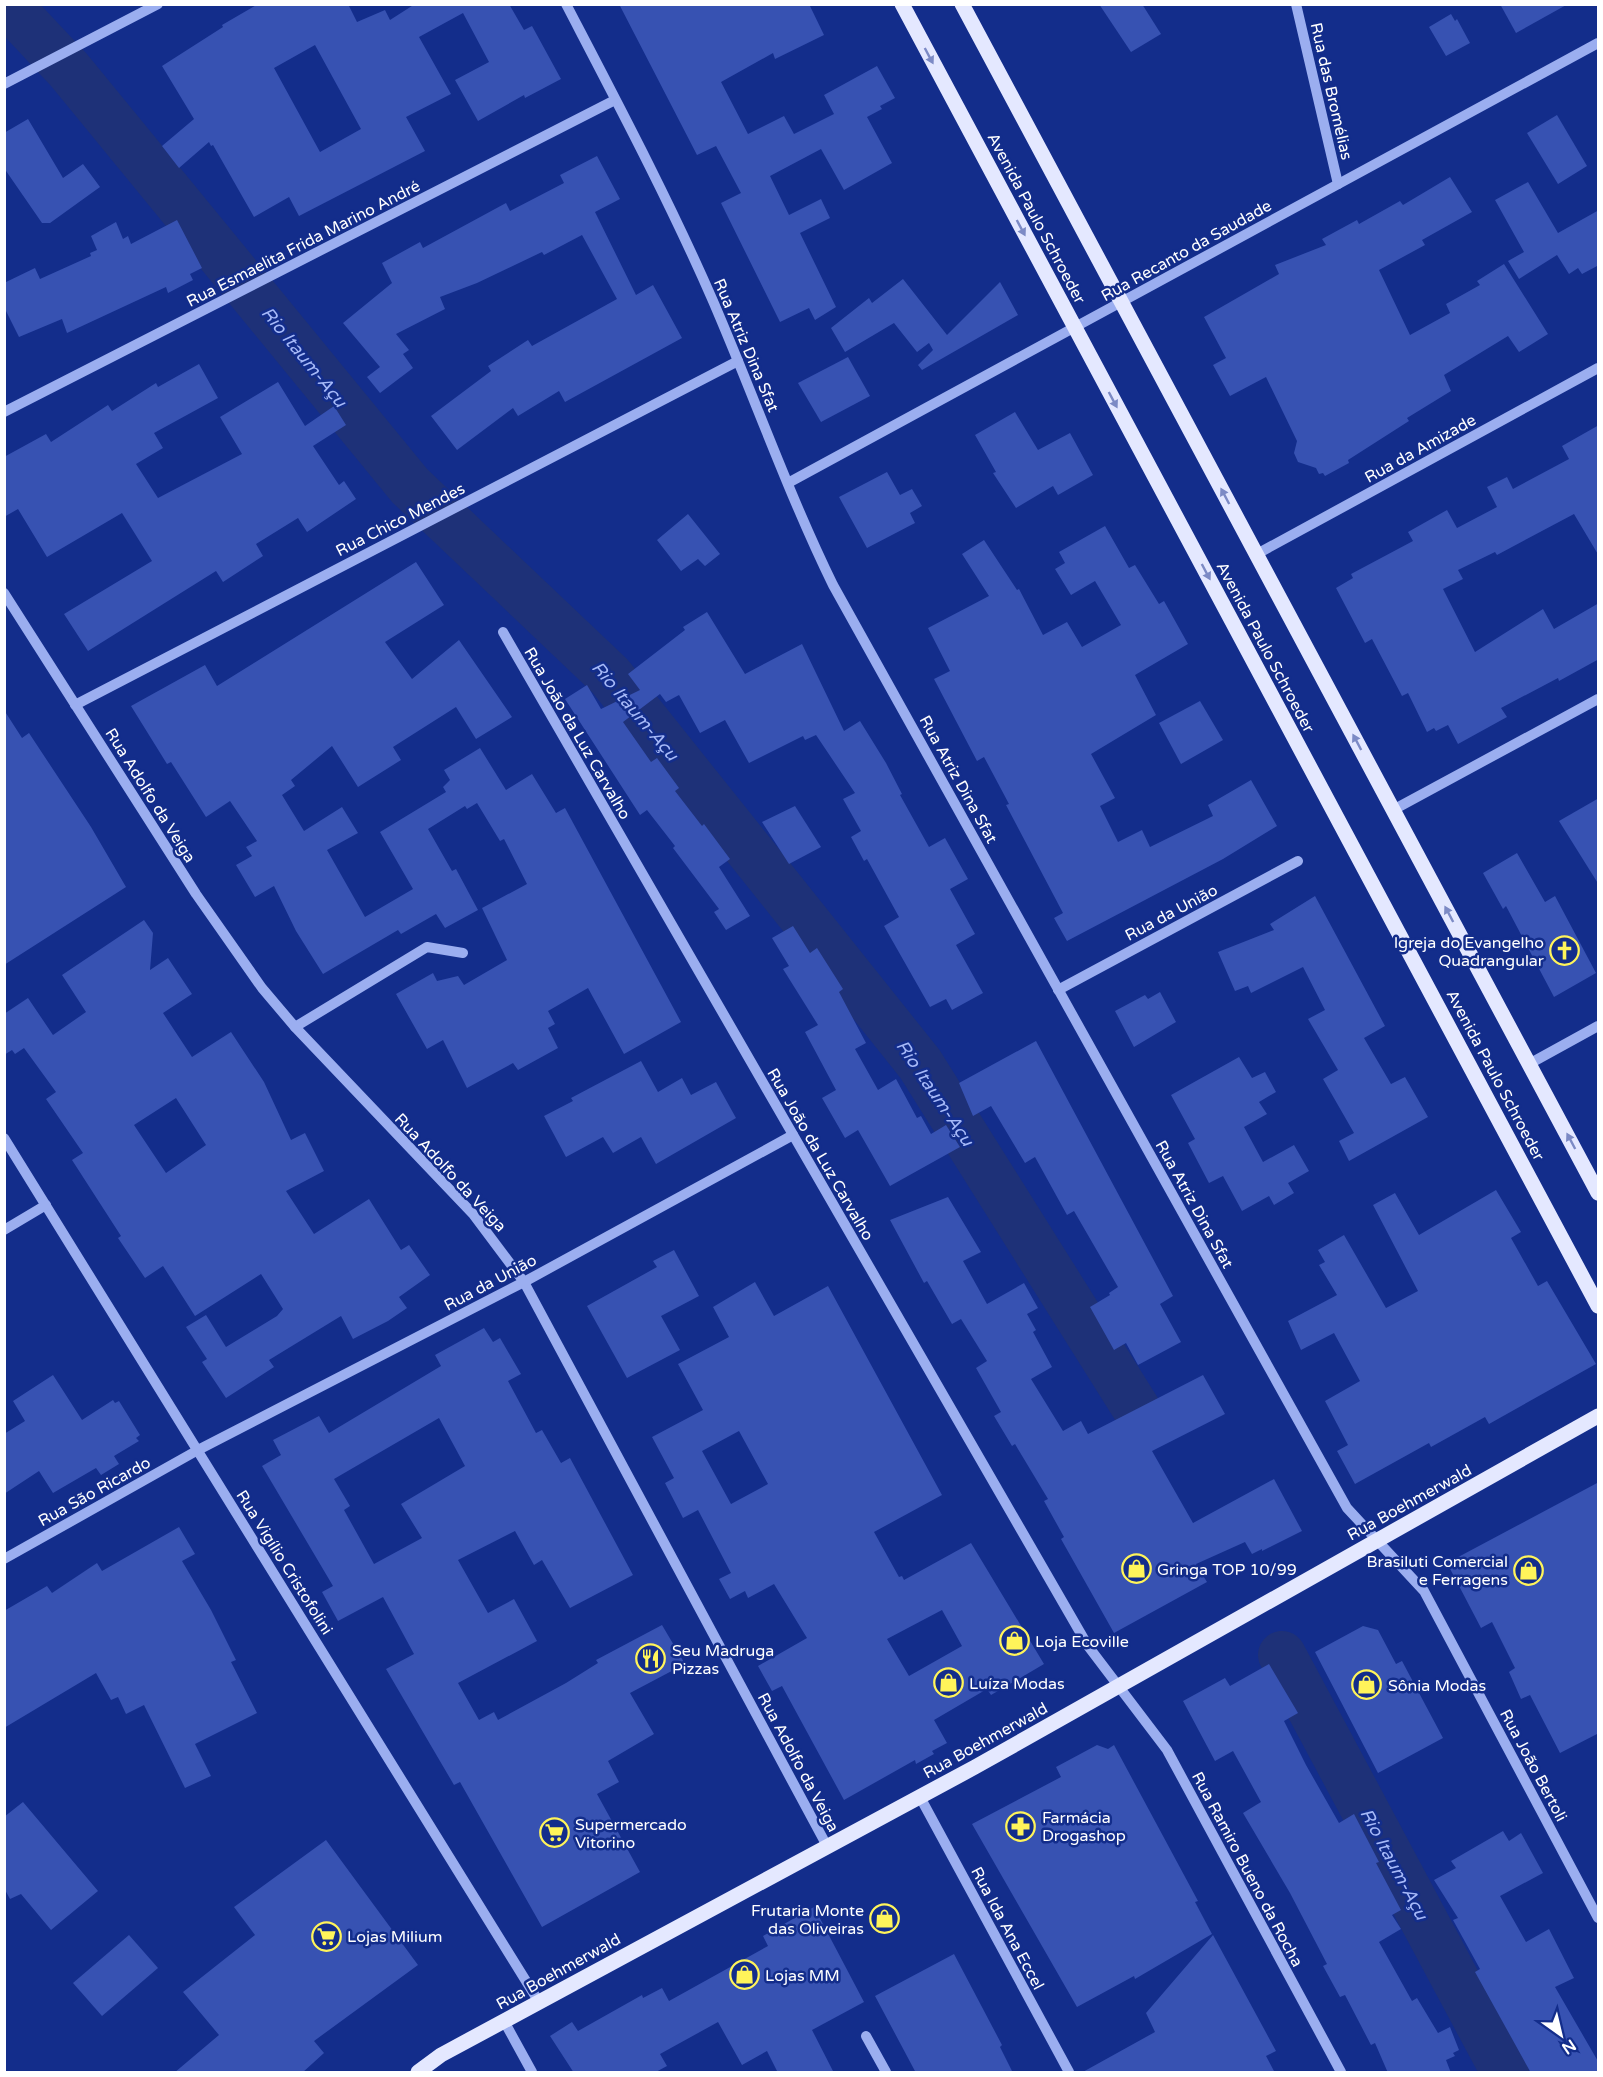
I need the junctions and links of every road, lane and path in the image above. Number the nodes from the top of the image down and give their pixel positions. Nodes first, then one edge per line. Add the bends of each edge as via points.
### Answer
1 (158, 4) edge
2 (566, 4) edge
3 (902, 4) edge
4 (962, 4) edge
5 (1296, 4) edge
6 (1599, 43) edge
7 (4, 84) edge
8 (615, 100) junction
9 (1338, 184) junction
10 (1121, 302) junction
11 (1075, 327) junction
12 (738, 361) junction
13 (1599, 368) edge
14 (4, 412) edge
15 (788, 483) junction
16 (1257, 554) junction
17 (4, 593) edge
18 (503, 632) dead end
19 (1599, 699) edge
20 (75, 705) junction
21 (1393, 810) junction
22 (1298, 861) dead end
23 (463, 953) dead end
24 (1058, 990) junction
25 (1599, 1026) edge
26 (295, 1027) junction
27 (1529, 1064) junction
28 (793, 1135) junction
29 (4, 1138) edge
30 (1599, 1193) edge
31 (46, 1205) junction
32 (4, 1230) edge
33 (524, 1282) junction
34 (1599, 1306) edge
35 (1599, 1416) edge
36 (198, 1450) junction
37 (1378, 1540) junction
38 (4, 1559) edge
39 (1119, 1686) junction
40 (920, 1797) junction
41 (827, 1846) junction
42 (1599, 1918) edge
43 (539, 2002) junction
44 (504, 2021) junction
45 (866, 2036) dead end
46 (418, 2073) edge
47 (532, 2073) edge
48 (885, 2073) edge
49 (1069, 2073) edge
50 (1341, 2073) edge

1 - 7 street
2 - 8 street, Rua Atriz Dina Sfat
3 -> 11 main road, Avenida Paulo Schroeder
4 - 10 main road, Avenida Paulo Schroeder
5 - 9 street, Rua das Bromélias
6 - 9 street, Rua Recanto da Saudade
8 - 12 street, Rua Atriz Dina Sfat via 686,242
8 - 14 street, Rua Esmaelita Frida Marino André
9 - 10 street, Rua Recanto da Saudade
10 - 11 street, Rua Recanto da Saudade
16 -> 10 main road, Avenida Paulo Schroeder
11 - 15 street, Rua Recanto da Saudade
11 -> 34 main road, Avenida Paulo Schroeder
12 - 15 street, Rua Atriz Dina Sfat
12 - 20 street, Rua Chico Mendes
13 - 16 street, Rua da Amizade
15 - 24 street, Rua Atriz Dina Sfat via 834,585
21 -> 16 main road, Avenida Paulo Schroeder
17 - 20 street, Rua Adolfo da Veiga
18 - 28 street, Rua João da Luz Carvalho
19 - 21 street
20 - 26 street, Rua Adolfo da Veiga via 196,894 262,988
27 -> 21 main road, Avenida Paulo Schroeder
22 - 24 street, Rua da União
23 - 26 street via 427,947
24 - 37 street, Rua Atriz Dina Sfat via 1347,1508
25 - 27 street
26 - 33 street, Rua Adolfo da Veiga via 473,1214
30 -> 27 main road, Avenida Paulo Schroeder
28 - 33 street, Rua da União
28 - 39 street, Rua João da Luz Carvalho via 1088,1646
29 - 31 street, Rua Vigílio Cristofolini
31 - 32 street
31 - 36 street, Rua Vigílio Cristofolini
33 - 36 street, Rua da União
33 - 41 street, Rua Adolfo da Veiga
35 - 37 main road, Rua Boehmerwald
36 - 38 street, Rua São Ricardo
36 - 43 street, Rua Vigílio Cristofolini
37 - 39 main road, Rua Boehmerwald
37 - 42 street, Rua João Bertoli via 1424,1591
39 - 40 main road, Rua Boehmerwald
39 - 50 street, Rua Ramiro Bueno da Rocha via 1167,1750
40 - 41 main road, Rua Boehmerwald
40 - 49 street, Rua Ida Ana Eccel
41 - 43 main road, Rua Boehmerwald
43 - 44 main road, Rua Boehmerwald
44 - 46 main road, Rua Boehmerwald via 441,2055
44 - 47 street
45 - 48 street

